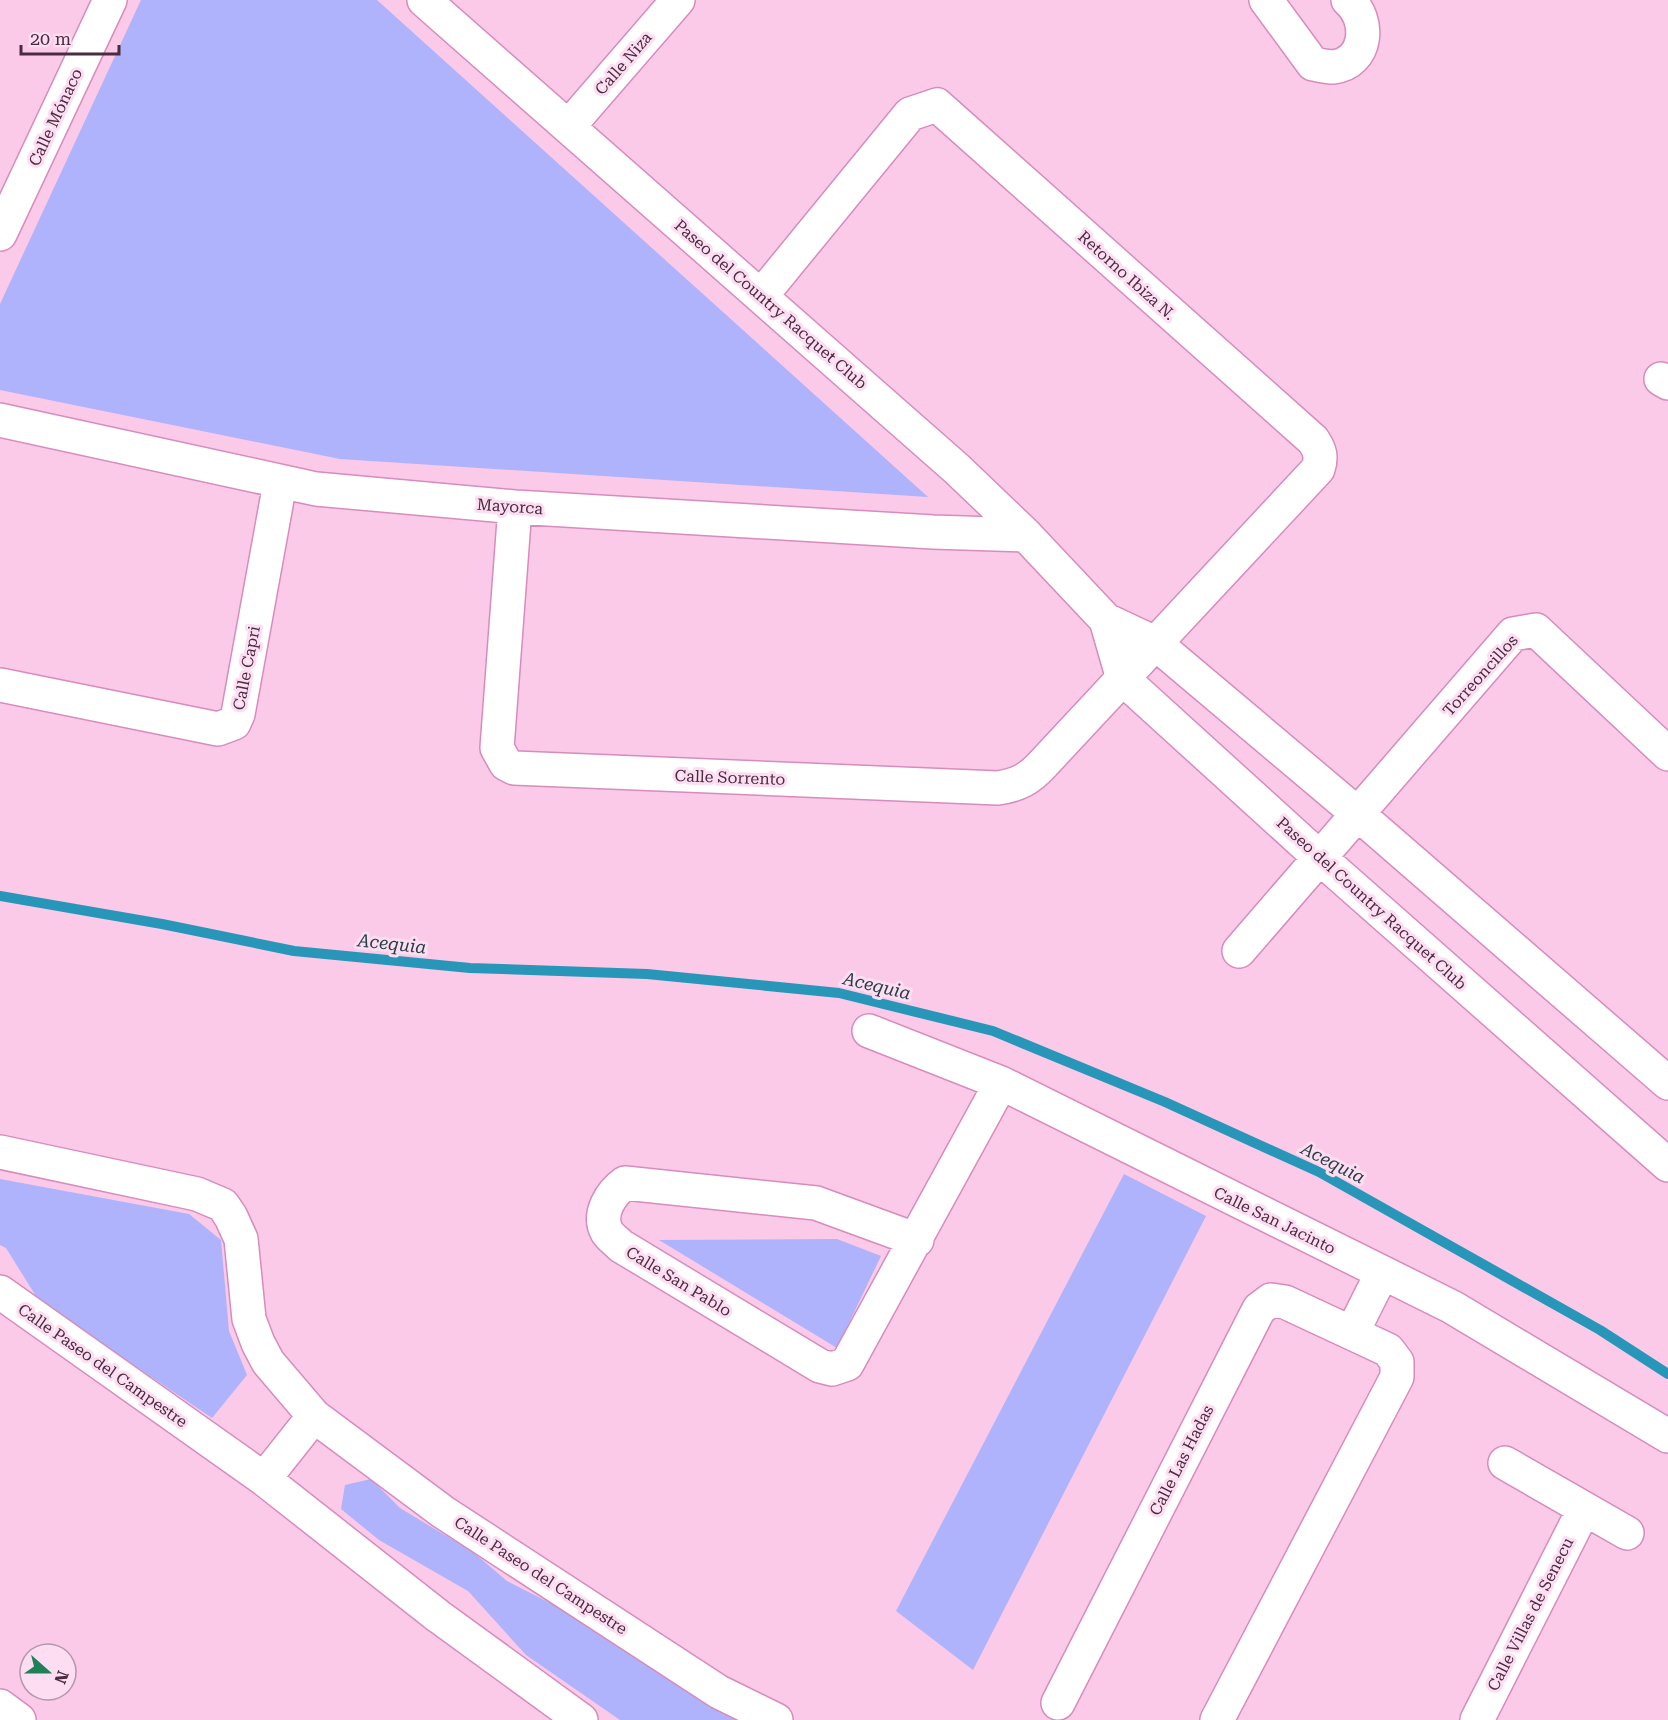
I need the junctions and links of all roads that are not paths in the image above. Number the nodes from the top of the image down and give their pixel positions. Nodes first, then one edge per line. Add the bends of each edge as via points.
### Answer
1 (110, 0) edge
2 (424, 0) edge
3 (678, 0) edge
4 (1266, 0) edge
5 (1348, 0) edge
6 (569, 126) junction
7 (0, 234) edge
8 (761, 296) junction
9 (0, 420) edge
10 (280, 483) junction
11 (515, 507) junction
12 (1026, 535) junction
13 (1106, 620) junction
14 (1155, 643) junction
15 (1123, 679) junction
16 (0, 685) edge
17 (1668, 754) edge
18 (1359, 814) junction
19 (1320, 858) junction
20 (1239, 951) dead end
21 (869, 1031) dead end
22 (1001, 1083) junction
23 (1668, 1083) edge
24 (0, 1152) edge
25 (1668, 1165) edge
26 (916, 1240) junction
27 (1382, 1273) junction
28 (0, 1292) edge
29 (1352, 1333) junction
30 (315, 1416) junction
31 (1668, 1436) edge
32 (1505, 1463) dead end
33 (264, 1479) junction
34 (1584, 1509) junction
35 (1627, 1533) dead end
36 (1058, 1703) dead end
37 (0, 1706) edge
38 (19, 1720) edge
39 (581, 1720) edge
40 (776, 1720) edge
41 (1217, 1720) edge
42 (1477, 1720) edge

1 - 7 street, Calle Mónaco
2 - 6 street, Paseo del Country Racquet Club
3 - 6 street, Calle Niza
4 - 5 street via 1313,64 1331,67 1341,65 1358,51 1364,39 1363,20
6 - 8 street, Paseo del Country Racquet Club
8 - 12 street, Paseo del Country Racquet Club
8 - 14 street, Retorno Ibiza N. via 910,114 937,105 1320,450 1318,469
9 - 10 street, Mayorca
10 - 11 street, Mayorca
10 - 16 street, Calle Capri via 234,723 218,729
11 - 12 street, Mayorca
11 - 15 street, Calle Sorrento via 497,748 506,764 514,768 998,788 1029,778
12 - 13 street, Paseo del Country Racquet Club
13 - 14 street, Paseo del Country Racquet Club
13 - 15 street, Paseo del Country Racquet Club
14 - 15 street, Calle Sorrento
14 - 18 street, Paseo del Country Racquet Club
15 - 19 street, Paseo del Country Racquet Club
17 - 18 street, Torreoncillos via 1536,630 1520,631 1513,633
18 - 19 street, Torreoncillos
18 - 23 street, Paseo del Country Racquet Club
19 - 20 street, Torreoncillos
19 - 25 street, Paseo del Country Racquet Club
21 - 22 street, Calle San Jacinto
22 - 26 street, Calle San Pablo
22 - 27 street, Calle San Jacinto
24 - 30 street, Calle Paseo del Campestre via 197,1194 223,1205 241,1239 249,1319 258,1343 268,1362
26 - 26 street, Calle San Pablo via 816,1203 626,1183 615,1190 603,1216 607,1232 621,1246 831,1369 847,1364
27 - 29 street
27 - 31 street, Calle San Jacinto via 1452,1307
28 - 33 street, Calle Paseo del Campestre
29 - 36 street, Calle Las Hadas via 1286,1302 1271,1300 1259,1309
29 - 41 street, Calle Las Hadas via 1388,1350 1397,1362 1397,1377
30 - 33 street
30 - 40 street, Calle Paseo del Campestre via 443,1512 719,1692
32 - 34 street
33 - 39 street, Calle Paseo del Campestre via 438,1616
34 - 35 street
34 - 42 street, Calle Villas de Senecu
37 - 38 street

